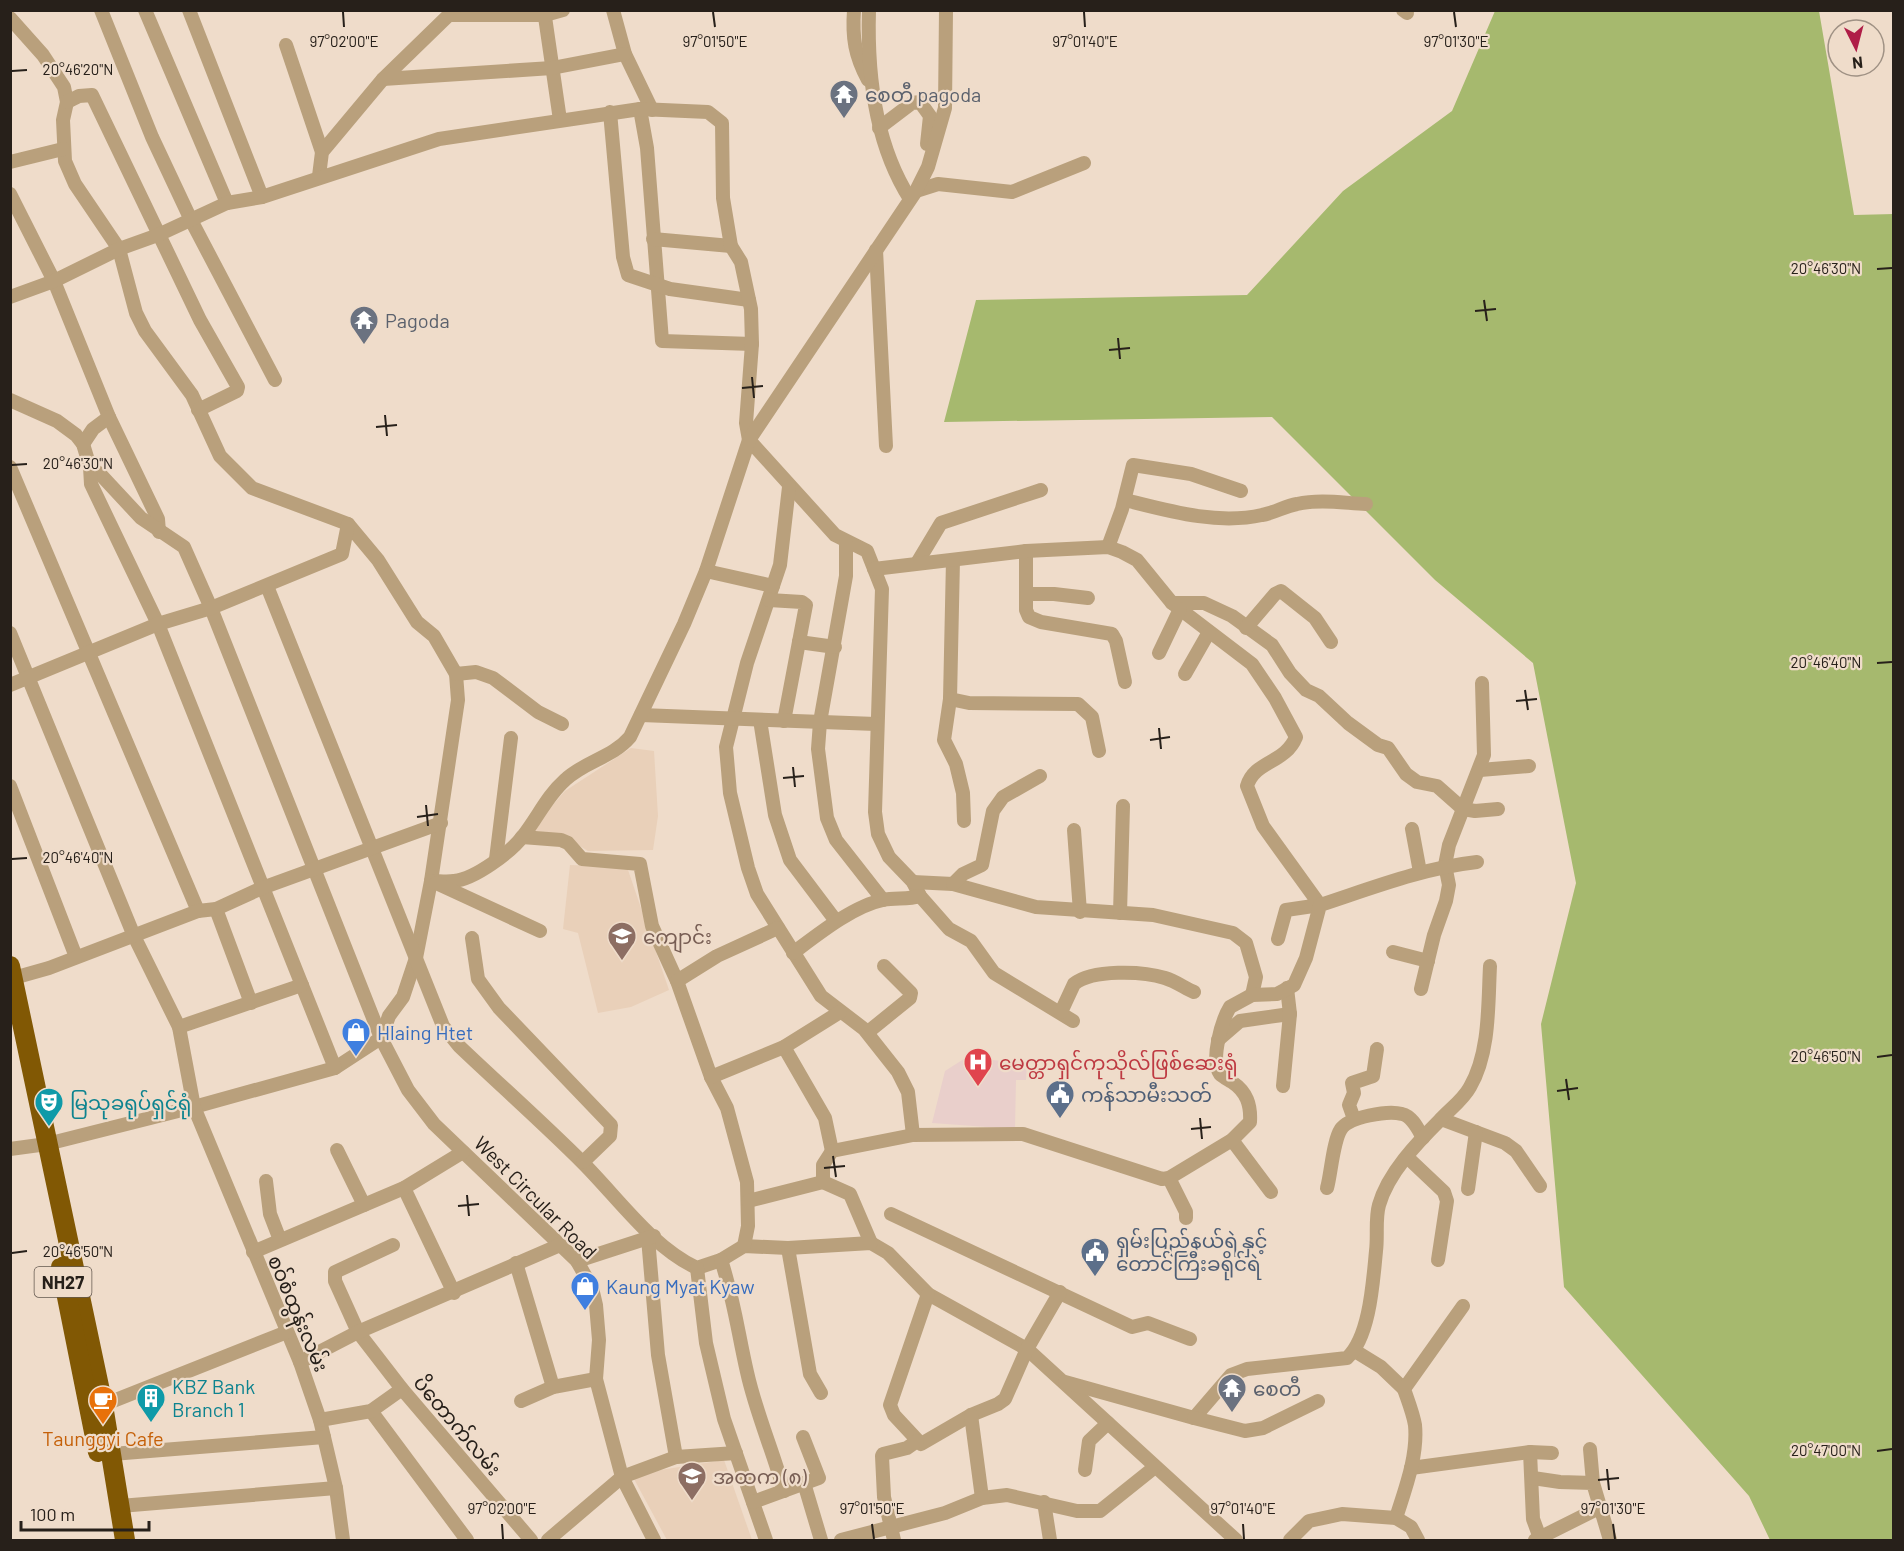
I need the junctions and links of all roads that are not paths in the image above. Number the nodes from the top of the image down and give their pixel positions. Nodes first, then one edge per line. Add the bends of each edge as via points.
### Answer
1 (101, 10) edge
2 (145, 10) edge
3 (189, 10) edge
4 (563, 10) edge
5 (613, 10) edge
6 (854, 10) edge
7 (869, 10) edge
8 (946, 10) edge
9 (452, 13) edge
10 (544, 13) edge
11 (10, 18) edge
12 (286, 45) dead end
13 (625, 54) junction
14 (552, 68) junction
15 (383, 79) junction
16 (872, 87) junction
17 (67, 102) junction
18 (646, 110) junction
19 (610, 112) junction
20 (560, 120) junction
21 (879, 128) junction
22 (63, 149) junction
23 (322, 152) junction
24 (10, 162) edge
25 (1084, 163) dead end
26 (928, 167) junction
27 (319, 176) junction
28 (10, 194) edge
29 (913, 195) junction
30 (262, 197) junction
31 (227, 203) junction
32 (191, 220) junction
33 (158, 235) junction
34 (653, 239) junction
35 (731, 246) junction
36 (119, 249) junction
37 (876, 250) junction
38 (54, 281) junction
39 (658, 285) junction
40 (10, 297) edge
41 (749, 300) junction
42 (752, 344) junction
43 (275, 380) dead end
44 (10, 400) edge
45 (198, 410) junction
46 (109, 417) junction
47 (749, 440) junction
48 (83, 444) junction
49 (886, 446) dead end
50 (10, 467) edge
51 (90, 467) junction
52 (789, 487) junction
53 (1041, 490) dead end
54 (1241, 491) dead end
55 (1125, 500) junction
56 (1366, 504) dead end
57 (348, 524) junction
58 (159, 532) junction
59 (846, 542) junction
60 (1108, 547) junction
61 (1026, 551) junction
62 (953, 560) junction
63 (917, 563) junction
64 (874, 569) junction
65 (706, 571) junction
66 (267, 586) junction
67 (773, 586) junction
68 (1027, 594) junction
69 (1088, 598) dead end
70 (769, 600) junction
71 (1176, 606) junction
72 (211, 608) junction
73 (158, 624) junction
74 (1246, 628) junction
75 (1209, 632) junction
76 (10, 633) edge
77 (799, 642) junction
78 (1331, 642) dead end
79 (835, 647) junction
80 (90, 652) junction
81 (1159, 653) dead end
82 (456, 674) junction
83 (1185, 674) dead end
84 (29, 677) junction
85 (1125, 682) dead end
86 (1482, 683) dead end
87 (10, 685) edge
88 (950, 699) junction
89 (641, 715) junction
90 (734, 718) junction
91 (760, 720) junction
92 (784, 721) junction
93 (820, 722) junction
94 (876, 723) junction
95 (562, 724) dead end
96 (512, 738) dead end
97 (1099, 751) dead end
98 (1529, 766) dead end
99 (1480, 770) junction
100 (1040, 776) dead end
101 (10, 786) edge
102 (1123, 806) dead end
103 (1463, 809) junction
104 (1498, 809) dead end
105 (964, 821) dead end
106 (441, 823) junction
107 (1412, 829) dead end
108 (1074, 830) dead end
109 (522, 837) junction
110 (372, 848) junction
111 (496, 859) junction
112 (1476, 862) dead end
113 (1445, 865) junction
114 (314, 870) junction
115 (1420, 872) junction
116 (431, 881) junction
117 (914, 882) junction
118 (953, 884) junction
119 (262, 888) junction
120 (920, 896) junction
121 (883, 900) junction
122 (1320, 905) junction
123 (216, 909) junction
124 (198, 911) junction
125 (1080, 912) junction
126 (1120, 913) junction
127 (836, 921) junction
128 (778, 928) junction
129 (540, 931) dead end
130 (134, 936) junction
131 (472, 938) dead end
132 (1278, 939) dead end
133 (1393, 952) dead end
134 (793, 953) junction
135 (76, 957) junction
136 (416, 958) junction
137 (1428, 961) junction
138 (884, 966) dead end
139 (1490, 966) dead end
140 (12, 974) edge
141 (677, 981) junction
142 (302, 985) junction
143 (1287, 988) junction
144 (1421, 989) dead end
145 (1194, 992) dead end
146 (1252, 995) junction
147 (251, 1003) junction
148 (840, 1012) junction
149 (1061, 1012) junction
150 (1290, 1014) junction
151 (1073, 1021) dead end
152 (10, 1023) edge
153 (179, 1027) junction
154 (868, 1032) junction
155 (381, 1038) junction
156 (1218, 1040) junction
157 (784, 1047) junction
158 (1377, 1048) dead end
159 (335, 1068) junction
160 (711, 1077) junction
161 (1283, 1086) dead end
162 (194, 1107) junction
163 (1354, 1119) junction
164 (1441, 1119) junction
165 (1476, 1132) junction
166 (913, 1135) junction
167 (1423, 1138) junction
168 (1232, 1140) junction
169 (42, 1145) junction
170 (10, 1149) edge
171 (337, 1150) dead end
172 (832, 1151) junction
173 (464, 1152) junction
174 (1407, 1157) junction
175 (583, 1162) junction
176 (1169, 1178) junction
177 (266, 1181) dead end
178 (823, 1182) junction
179 (1540, 1186) dead end
180 (404, 1188) junction
181 (1328, 1188) dead end
182 (1468, 1189) dead end
183 (1271, 1192) dead end
184 (748, 1201) junction
185 (364, 1205) junction
186 (891, 1214) dead end
187 (1186, 1218) dead end
188 (651, 1237) junction
189 (280, 1240) junction
190 (871, 1243) junction
191 (393, 1245) dead end
192 (560, 1245) junction
193 (744, 1246) junction
194 (788, 1248) junction
195 (253, 1252) junction
196 (722, 1260) junction
197 (1438, 1260) dead end
198 (577, 1261) junction
199 (516, 1263) junction
200 (697, 1268) junction
201 (1060, 1292) junction
202 (454, 1293) junction
203 (928, 1294) junction
204 (1463, 1306) dead end
205 (287, 1332) junction
206 (358, 1332) junction
207 (1191, 1340) dead end
208 (1027, 1349) junction
209 (1354, 1351) junction
210 (300, 1362) junction
211 (596, 1379) junction
212 (1063, 1381) junction
213 (553, 1387) junction
214 (402, 1389) junction
215 (1404, 1389) junction
216 (821, 1393) dead end
217 (521, 1401) dead end
218 (1318, 1401) dead end
219 (103, 1405) junction
220 (371, 1411) junction
221 (971, 1415) junction
222 (1194, 1418) junction
223 (320, 1420) junction
224 (1108, 1423) junction
225 (324, 1437) junction
226 (802, 1437) dead end
227 (917, 1441) junction
228 (1590, 1449) dead end
229 (1530, 1452) junction
230 (736, 1453) junction
231 (1552, 1453) dead end
232 (112, 1454) junction
233 (676, 1457) junction
234 (1155, 1467) junction
235 (1411, 1468) junction
236 (1085, 1470) dead end
237 (622, 1477) junction
238 (1533, 1478) junction
239 (804, 1483) junction
240 (1593, 1483) junction
241 (336, 1488) junction
242 (784, 1491) junction
243 (982, 1498) junction
244 (753, 1502) junction
245 (1044, 1502) junction
246 (120, 1506) junction
247 (1601, 1507) junction
248 (1396, 1518) junction
249 (889, 1527) junction
250 (1229, 1538) edge
251 (115, 1540) edge
252 (125, 1540) edge
253 (343, 1540) edge
254 (467, 1540) edge
255 (531, 1540) edge
256 (548, 1540) edge
257 (654, 1540) edge
258 (766, 1540) edge
259 (821, 1540) edge
260 (841, 1540) edge
261 (894, 1540) edge
262 (1050, 1540) edge
263 (1290, 1540) edge
264 (1418, 1540) edge
265 (1538, 1540) edge
266 (1610, 1540) edge

1 - 32 street via 152,137
2 - 31 street
3 - 30 street
4 - 10 street
5 - 13 street
6 - 16 street via 852,35 856,56
7 - 16 street
8 - 26 street via 945,108
9 - 10 street
9 - 15 street
10 - 14 street
11 - 17 street via 56,71
12 - 23 street
13 - 14 street
13 - 18 street
14 - 15 street
14 - 20 street
15 - 23 street
16 - 21 street
17 - 22 street
17 - 33 street via 92,95
18 - 19 street
18 - 34 street
18 - 35 street via 708,112 722,123 723,198
19 - 20 street
19 - 39 street via 623,257 628,275
20 - 27 street via 439,139
21 - 26 street via 912,102 920,102 930,116
21 - 29 street via 898,180
22 - 24 street
22 - 36 street via 75,184
23 - 27 street
25 - 29 street via 1012,192 938,183
26 - 29 street
27 - 30 street
28 - 38 street
29 - 37 street
30 - 31 street
31 - 32 street
32 - 33 street
32 - 43 street
33 - 36 street
33 - 45 street via 238,387
34 - 35 street
34 - 39 street
35 - 41 street via 741,262
36 - 38 street
36 - 45 street via 136,313 145,331 180,375
37 - 47 street
37 - 49 street
38 - 40 street
38 - 46 street
39 - 41 street
39 - 42 street via 662,341
41 - 42 street
42 - 47 street
44 - 48 street via 57,421
45 - 57 street via 219,456 252,488
46 - 48 street via 93,429
46 - 58 street via 158,519
47 - 52 street
47 - 65 street
48 - 51 street
50 - 80 street
51 - 58 street, West Circular Road
51 - 73 street via 91,484
52 - 59 street
52 - 67 street via 780,565
53 - 63 street via 941,523
54 - 55 street via 1191,474 1136,464
55 - 56 street via 1179,514 1213,517 1262,515 1319,501
55 - 60 street
57 - 66 street via 342,554
57 - 82 street via 378,560 417,622 434,636
58 - 72 street, West Circular Road via 184,547
59 - 64 street via 867,551
59 - 79 street via 846,576
60 - 61 street
60 - 71 street via 1137,560
61 - 62 street
61 - 68 street
62 - 63 street
62 - 88 street
63 - 64 street
64 - 94 street via 882,588
65 - 67 street
65 - 89 street
66 - 72 street
66 - 110 street
67 - 70 street
68 - 69 street
68 - 85 street via 1026,610 1033,620 1112,634
70 - 77 street via 806,605
70 - 90 street via 747,663
71 - 74 street via 1204,603 1232,616
71 - 75 street
71 - 81 street
72 - 73 street
72 - 114 street, West Circular Road
73 - 80 street
73 - 119 street
74 - 78 street via 1281,591 1315,618
74 - 103 street via 1272,645 1306,690 1319,696 1378,745 1388,748 1406,774 1417,782 1437,786
75 - 83 street
75 - 122 street via 1251,664 1296,737 1284,756 1253,772 1247,786 1263,826
76 - 84 street, စဝ်စံထွန်းလမ်း
77 - 79 street
77 - 92 street
79 - 93 street
80 - 84 street
80 - 124 street
82 - 95 street via 476,672 494,678 538,712
82 - 106 street via 454,740
84 - 87 street
84 - 130 street, စဝ်စံထွန်းလမ်း
86 - 99 street via 1484,754
88 - 97 street via 969,703 1078,704 1092,717
88 - 105 street via 944,740 956,764 963,792
89 - 90 street
89 - 109 street via 619,749 565,779 543,803
90 - 91 street
90 - 128 street via 726,747 730,793 757,894
91 - 92 street
91 - 127 street via 774,815 790,860
92 - 93 street
93 - 94 street
93 - 121 street via 818,749 827,818 836,840
94 - 117 street via 878,834 889,858
96 - 111 street
98 - 99 street
99 - 103 street
100 - 118 street via 1003,796 993,812 982,865
101 - 135 street
102 - 126 street
103 - 104 street
103 - 113 street
106 - 110 street
106 - 116 street
107 - 115 street
108 - 125 street
109 - 111 street
109 - 141 street via 561,840 582,859 640,864 652,926
110 - 114 street
110 - 136 street
111 - 116 street via 475,875 456,881
112 - 113 street
113 - 115 street
113 - 137 street via 1448,893
114 - 119 street
114 - 155 street, West Circular Road
115 - 122 street
116 - 129 street
116 - 136 street
117 - 118 street
117 - 120 street
118 - 125 street via 1036,907
119 - 123 street
119 - 142 street
120 - 121 street
120 - 149 street via 949,929 971,941 994,973
121 - 127 street
122 - 132 street via 1286,910
122 - 143 street via 1305,958 1294,985
123 - 124 street
123 - 147 street
124 - 130 street
125 - 126 street
126 - 146 street via 1153,915 1233,933 1246,944 1256,977
127 - 134 street
128 - 134 street
128 - 141 street via 717,956
130 - 135 street
130 - 153 street, စဝ်စံထွန်းလမ်း
131 - 175 street via 480,983 611,1125 610,1136
133 - 137 street
134 - 148 street via 821,996
135 - 140 street
136 - 155 street via 403,997 389,1016
136 - 175 street via 443,1026 459,1046
137 - 144 street
138 - 154 street via 911,993 910,998
139 - 164 street via 1482,1054 1472,1085
140 - 169 highway, NH27
141 - 160 street
142 - 147 street
142 - 159 street
143 - 146 street via 1277,994
143 - 150 street
145 - 149 street via 1165,978 1122,973 1091,975 1074,984
146 - 156 street via 1230,1007
147 - 153 street
148 - 154 street
148 - 157 street
149 - 151 street
150 - 156 street via 1240,1021
150 - 161 street
152 - 169 highway, NH27
153 - 162 street, စဝ်စံထွန်းလမ်း
154 - 166 street via 908,1092
155 - 159 street
155 - 173 street, West Circular Road via 408,1090 434,1124
156 - 168 street via 1220,1074 1240,1088 1251,1112 1251,1122
157 - 160 street
157 - 172 street via 825,1118
158 - 163 street via 1373,1076 1352,1083 1354,1093 1349,1105
159 - 162 street
160 - 184 street via 727,1108 747,1182
162 - 169 street
162 - 195 street, စဝ်စံထွန်းလမ်း
163 - 167 street via 1401,1113 1413,1121
163 - 181 street via 1340,1130
164 - 165 street
164 - 167 street
165 - 179 street via 1516,1151
165 - 182 street
166 - 172 street
166 - 176 street via 1023,1134 1156,1179
167 - 174 street
168 - 176 street
168 - 183 street
169 - 170 street
169 - 219 highway, NH27
169 - 251 highway, NH27
171 - 185 street
172 - 178 street via 823,1165
173 - 180 street
173 - 192 street, West Circular Road
174 - 197 street via 1444,1192 1447,1201
174 - 209 street via 1378,1207 1364,1333
175 - 188 street
176 - 187 street
177 - 189 street via 270,1214
178 - 184 street
178 - 190 street via 850,1194
180 - 185 street
180 - 202 street
184 - 193 street
185 - 189 street
186 - 201 street
188 - 198 street
188 - 200 street
188 - 233 street via 658,1354
189 - 195 street
190 - 194 street
190 - 203 street via 888,1253
191 - 206 street, ပိတောက်လမ်း via 335,1272 335,1281
192 - 198 street, West Circular Road
192 - 199 street
193 - 194 street
193 - 196 street
194 - 216 street via 810,1374
195 - 205 street, စဝ်စံထွန်းလမ်း
196 - 200 street
196 - 242 street via 735,1301 747,1373
198 - 211 street, West Circular Road via 592,1288 596,1305
199 - 202 street
199 - 213 street
200 - 230 street via 706,1343
201 - 207 street via 1132,1327 1148,1323
201 - 208 street
202 - 206 street
203 - 208 street
203 - 227 street via 890,1405
204 - 215 street
205 - 210 street, စဝ်စံထွန်းလမ်း
205 - 219 street
206 - 210 street
206 - 214 street, ပိတောက်လမ်း
208 - 212 street
208 - 221 street via 1005,1399
209 - 215 street
209 - 222 street via 1347,1358 1247,1369 1231,1375
210 - 223 street, စဝ်စံထွန်းလမ်း
211 - 213 street
211 - 237 street, West Circular Road
212 - 222 street
212 - 224 street
213 - 217 street
214 - 220 street
214 - 255 street, ပိတောက်လမ်း
215 - 235 street via 1415,1426
218 - 222 street via 1263,1428 1245,1431
219 - 232 highway, NH27
220 - 223 street
220 - 254 street
221 - 227 street via 925,1443
221 - 243 street
223 - 225 street, စဝ်စံထွန်းလမ်း
224 - 234 street
224 - 236 street via 1089,1441
225 - 232 street
225 - 241 street, စဝ်စံထွန်းလမ်း
226 - 239 street via 819,1478
227 - 249 street via 882,1456
228 - 240 street
229 - 231 street
229 - 235 street
229 - 238 street
230 - 233 street
230 - 244 street
232 - 246 highway, NH27
233 - 237 street
234 - 245 street via 1100,1511 1077,1511
234 - 250 street
235 - 248 street
237 - 256 street
237 - 257 street, West Circular Road
238 - 240 street
238 - 265 street via 1533,1519
239 - 242 street
239 - 259 street
240 - 247 street
241 - 246 street
241 - 253 street, စဝ်စံထွန်းလမ်း
242 - 244 street
243 - 245 street via 1007,1495
243 - 249 street via 945,1513
244 - 258 street
245 - 262 street
246 - 252 highway, NH27
247 - 265 street
247 - 266 street
248 - 263 street via 1342,1514 1320,1518 1309,1521
248 - 264 street via 1411,1527
249 - 260 street
249 - 261 street

